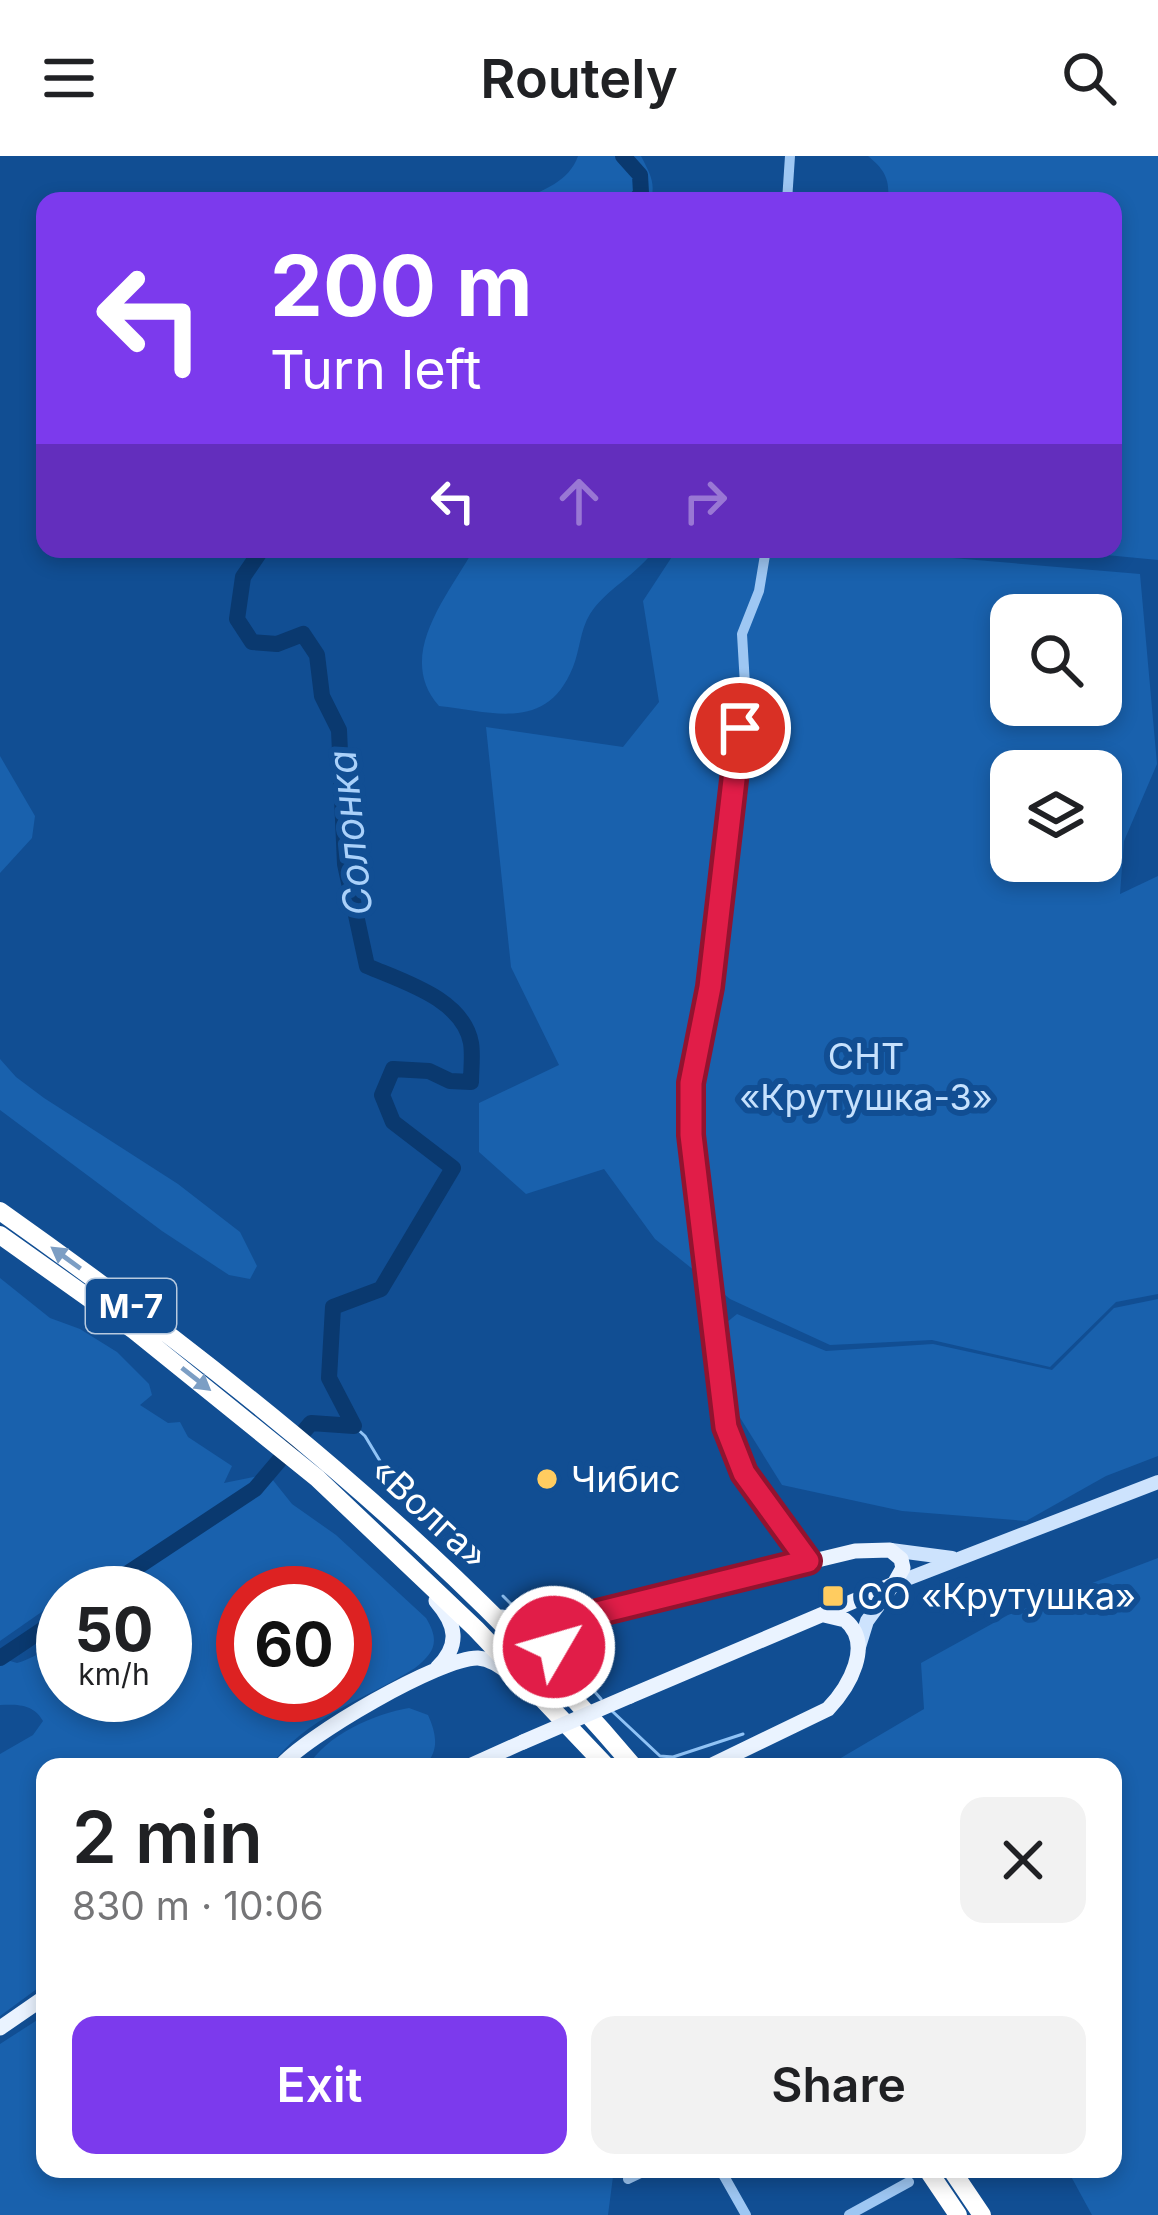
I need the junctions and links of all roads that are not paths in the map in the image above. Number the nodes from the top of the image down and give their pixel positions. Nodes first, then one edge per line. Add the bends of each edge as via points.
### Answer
1 (790, 156) edge
2 (788, 192) edge
3 (764, 558) edge
4 (0, 1211) edge
5 (0, 1235) edge
6 (253, 1413) junction
7 (323, 1471) junction
8 (1158, 1483) edge
9 (890, 1550) junction
10 (958, 1558) junction
11 (808, 1561) junction
12 (409, 1567) junction
13 (894, 1584) junction
14 (462, 1586) junction
15 (820, 1615) junction
16 (502, 1617) junction
17 (581, 1617) junction
18 (859, 1647) junction
19 (435, 1670) junction
20 (562, 1682) junction
21 (548, 1703) junction
22 (289, 1758) edge
23 (487, 1758) edge
24 (599, 1758) edge
25 (627, 1758) edge
26 (726, 1758) edge
27 (36, 2003) edge
28 (0, 2028) edge
29 (725, 2178) edge
30 (933, 2178) edge
31 (957, 2178) edge
32 (909, 2182) dead end
33 (746, 2215) edge
34 (849, 2215) edge
35 (958, 2215) edge
36 (982, 2215) edge

1 - 2 street
3 - 11 street via 742,634 745,685 691,1083 691,1135 726,1427 744,1473
6 -> 4 highway, М-7 via 146,1317
5 -> 6 highway, М-7
6 - 7 highway, М-7
7 - 12 highway, «Волга» / М-7
7 - 14 highway, «Волга» / М-7
8 - 10 street
9 - 10 street
9 - 11 main road
9 - 13 main road via 903,1568
10 - 13 street
11 - 17 main road
12 - 19 main road via 454,1629 449,1655
12 - 21 highway, «Волга» / М-7
13 - 15 main road
13 - 18 street
14 - 16 main road
14 - 20 highway, «Волга» / М-7
15 - 18 main road via 850,1623
15 - 23 main road, bridge
16 - 17 main road via 524,1624
16 - 20 main road
17 - 20 main road via 555,1641
18 - 26 main road via 828,1708
19 - 21 main road via 491,1661
19 - 22 main road
20 - 25 highway, «Волга» / М-7
21 - 24 highway, «Волга» / М-7
27 - 28 main road
29 - 33 street
30 - 35 highway
31 - 36 highway
32 - 34 street

